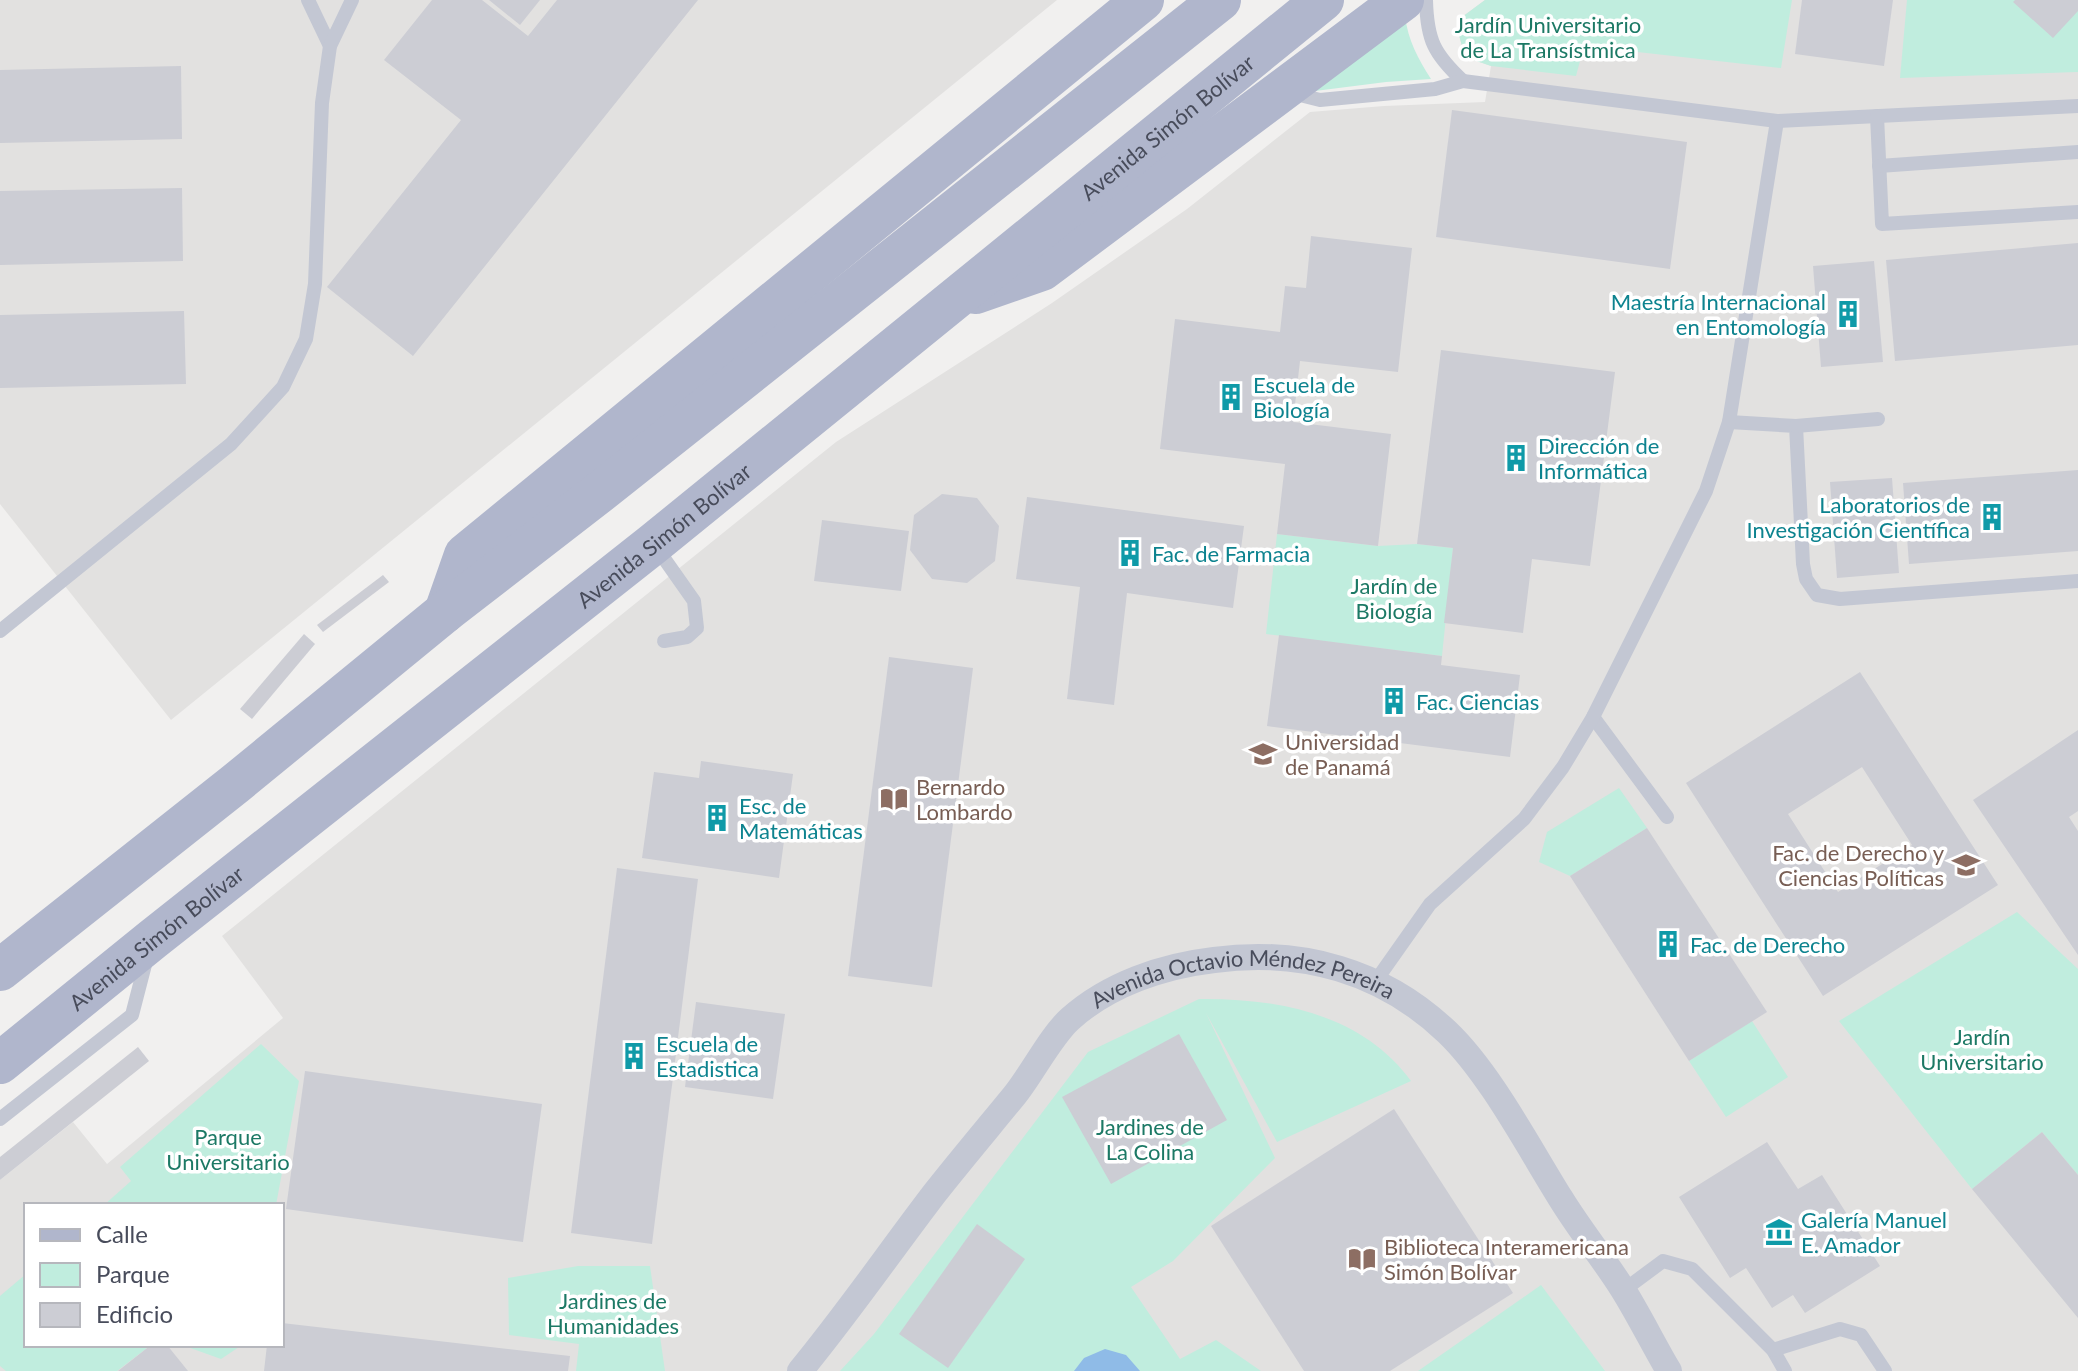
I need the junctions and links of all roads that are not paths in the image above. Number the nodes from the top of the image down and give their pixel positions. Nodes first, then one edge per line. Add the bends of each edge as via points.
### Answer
1 (308, 0) edge
2 (352, 0) edge
3 (1143, 0) edge
4 (1220, 0) edge
5 (1323, 0) edge
6 (1403, 0) edge
7 (1426, 0) edge
8 (330, 46) junction
9 (1463, 81) junction
10 (1280, 90) junction
11 (2078, 106) edge
12 (1877, 116) junction
13 (1777, 121) junction
14 (2078, 152) edge
15 (1879, 166) junction
16 (2078, 212) edge
17 (948, 303) junction
18 (1878, 419) dead end
19 (1729, 422) junction
20 (1796, 426) junction
21 (653, 544) junction
22 (2078, 581) edge
23 (445, 612) junction
24 (0, 631) edge
25 (664, 641) dead end
26 (1593, 717) junction
27 (1667, 817) dead end
28 (153, 939) junction
29 (0, 970) edge
30 (1375, 982) junction
31 (0, 1063) edge
32 (0, 1119) edge
33 (1624, 1290) junction
34 (1773, 1350) junction
35 (800, 1371) edge
36 (1669, 1371) edge
37 (1785, 1371) edge
38 (1885, 1371) edge

1 - 8 lane
2 - 8 lane
3 - 23 main road via 465,555
4 - 23 main road
5 - 17 main road, Avenida Simón Bolívar
6 - 10 main road
7 - 9 lane via 1427,31 1441,61
8 - 24 lane via 322,103 315,284 306,339 283,387 231,444
9 - 10 lane via 1435,89 1320,100
9 - 13 lane
10 - 17 main road via 1042,270
11 - 12 lane
12 - 13 lane
12 - 15 lane
13 - 19 lane
14 - 15 lane
15 - 16 lane via 1882,224
17 - 21 main road, Avenida Simón Bolívar
18 - 20 lane
19 - 20 lane
19 - 26 lane via 1706,491
20 - 22 lane via 1803,564 1817,595 1840,599
21 - 25 lane via 694,601 697,628 687,637
21 - 28 main road, Avenida Simón Bolívar
23 - 29 main road
26 - 27 lane
26 - 30 lane via 1524,819 1430,904
28 - 31 main road, Avenida Simón Bolívar
28 - 32 lane via 132,1015
30 - 33 street, Avenida Octavio Méndez Pereira via 1449,1034 1491,1086
30 - 35 street, Avenida Octavio Méndez Pereira via 1288,956 1242,956 1183,964 1099,998 1068,1020
33 - 34 lane via 1663,1261 1692,1269
33 - 36 street, Avenida Octavio Méndez Pereira
34 - 37 lane
34 - 38 lane via 1840,1329 1861,1335

